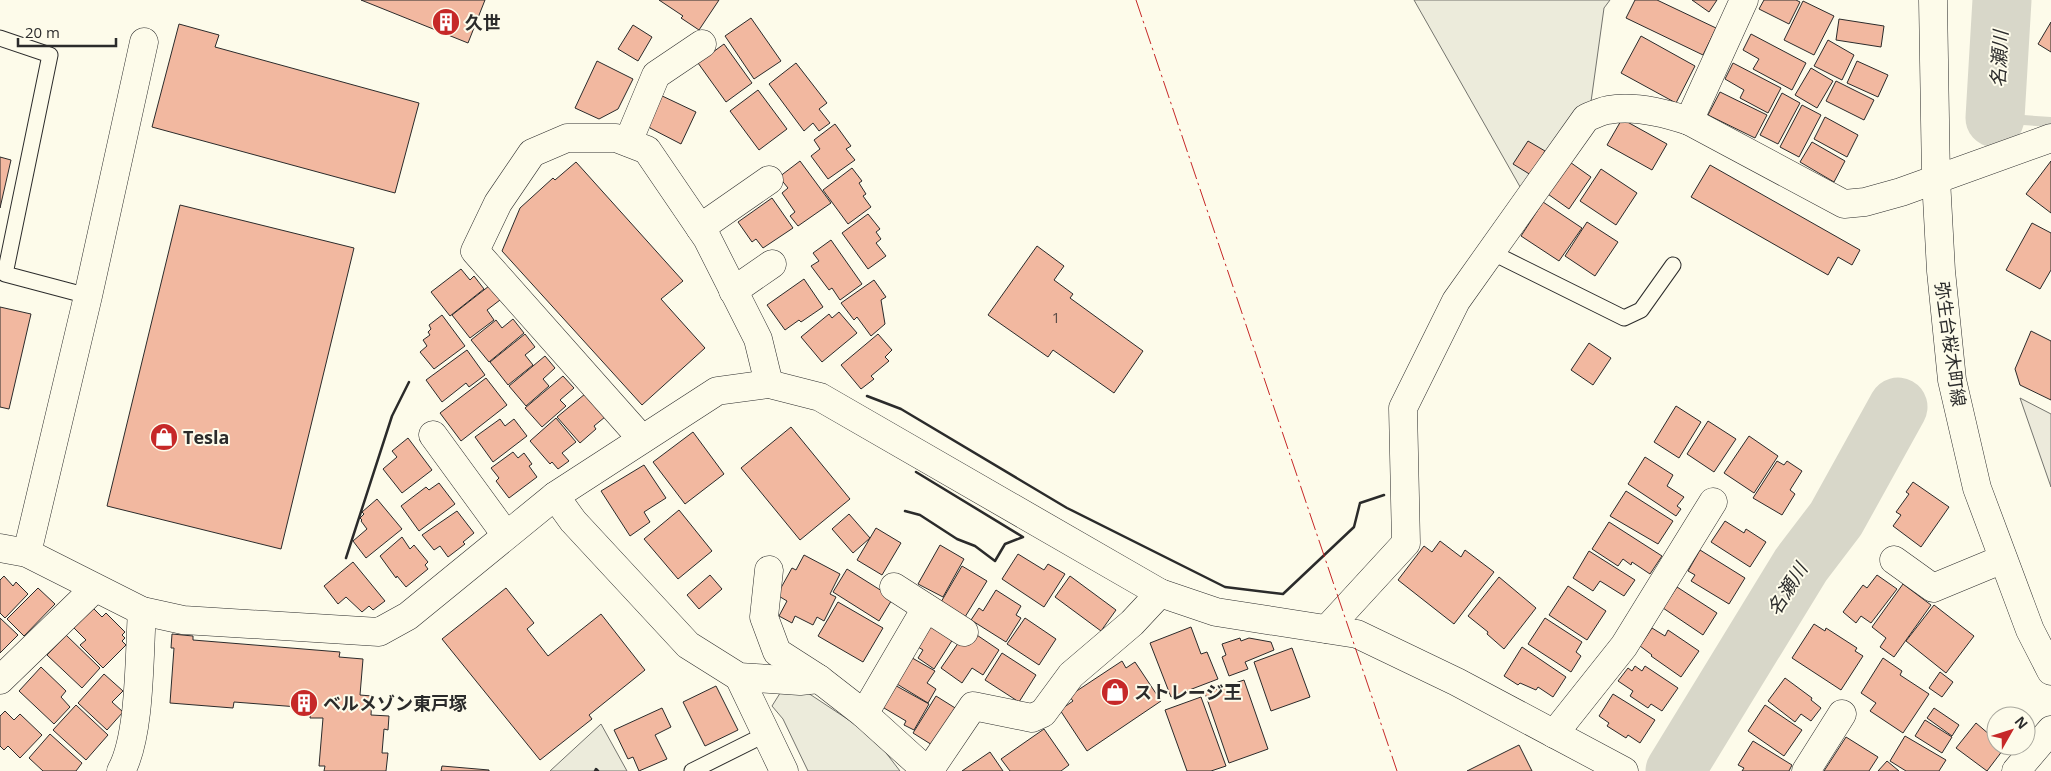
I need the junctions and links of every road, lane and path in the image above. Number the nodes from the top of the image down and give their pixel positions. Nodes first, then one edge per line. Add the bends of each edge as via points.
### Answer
1 (1744, 0) edge
2 (1933, 0) edge
3 (0, 38) edge
4 (144, 42) dead end
5 (702, 44) dead end
6 (1690, 122) junction
7 (2051, 138) edge
8 (628, 142) junction
9 (1936, 179) junction
10 (769, 180) dead end
11 (700, 228) junction
12 (1491, 252) junction
13 (772, 264) dead end
14 (1673, 265) dead end
15 (733, 291) junction
16 (88, 296) junction
17 (768, 384) junction
18 (432, 435) dead end
19 (642, 440) junction
20 (555, 496) junction
21 (1713, 502) dead end
22 (506, 535) junction
23 (0, 548) edge
24 (27, 553) junction
25 (2003, 559) junction
26 (1894, 560) dead end
27 (769, 570) dead end
28 (96, 588) junction
29 (894, 588) dead end
30 (1160, 593) junction
31 (926, 608) junction
32 (142, 611) junction
33 (1327, 629) junction
34 (964, 632) dead end
35 (2051, 671) edge
36 (739, 677) junction
37 (819, 679) junction
38 (0, 680) edge
39 (864, 714) junction
40 (1842, 714) dead end
41 (2051, 730) edge
42 (766, 734) junction
43 (1554, 734) junction
44 (121, 771) edge
45 (692, 771) edge
46 (784, 771) edge
47 (928, 771) edge
48 (1624, 771) edge
49 (1806, 771) edge
50 (2016, 771) edge

1 - 6 street
2 - 9 street, 弥生台桜木町線
3 - 16 lane via 50,55 5,274
4 - 16 street
5 - 8 street via 656,75
6 - 9 street via 1844,204 1865,202
6 - 12 street via 1636,110 1609,110 1586,118
7 - 9 street
8 - 11 street via 647,150
8 - 19 street via 616,138 567,138 532,153 498,204 475,251
9 - 25 street, 弥生台桜木町線 via 1952,380 1976,488
10 - 11 street
11 - 15 street
12 - 14 lane via 1624,318 1641,310
12 - 33 street via 1456,300 1403,408 1406,543
13 - 15 street
15 - 17 street via 758,340
16 - 24 street
17 - 19 street via 717,392
17 - 30 street via 820,397
18 - 22 street
19 - 20 street
20 - 22 street
20 - 36 street via 573,520 688,645
21 - 43 street via 1624,646
22 - 32 street via 408,616 379,632 183,620
23 - 24 street
24 - 28 street
25 - 26 street via 1933,588
25 - 35 street, 弥生台桜木町線 via 2030,630
27 - 37 street via 764,617 777,652
28 - 32 street
28 - 38 street
29 - 31 street
30 - 33 street via 1216,612
30 - 47 street via 1132,623 1071,675 1043,713 1032,718 973,706
31 - 34 street
31 - 39 street
32 - 44 street via 132,738
33 - 43 street via 1357,634
36 - 37 street
36 - 42 street
37 - 39 street
39 - 47 street
40 - 49 street
41 - 50 street
42 - 45 lane
42 - 46 street
43 - 48 street

